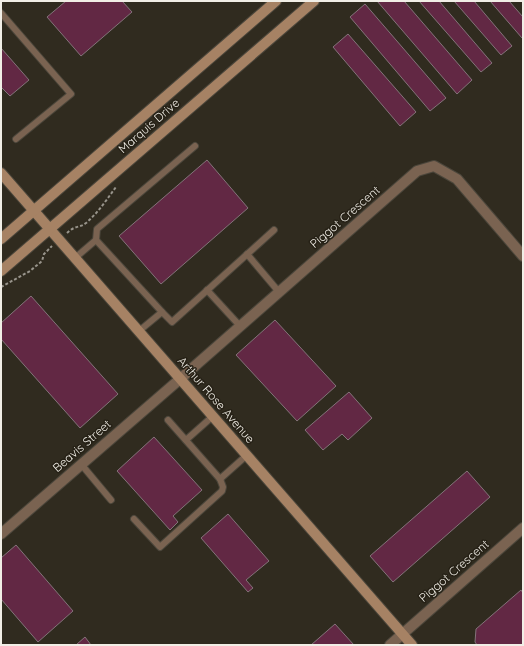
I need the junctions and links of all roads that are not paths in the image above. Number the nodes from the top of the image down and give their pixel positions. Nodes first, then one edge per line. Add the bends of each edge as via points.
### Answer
1 (276, 1) edge
2 (314, 1) edge
3 (1, 13) edge
4 (16, 139) dead end
5 (195, 146) dead end
6 (1, 173) edge
7 (33, 211) junction
8 (50, 230) junction
9 (274, 230) dead end
10 (1, 239) edge
11 (96, 240) junction
12 (247, 254) junction
13 (523, 256) edge
14 (74, 258) junction
15 (1, 271) edge
16 (207, 290) junction
17 (279, 292) junction
18 (162, 312) junction
19 (240, 326) junction
20 (139, 331) junction
21 (180, 378) junction
22 (213, 416) junction
23 (168, 420) dead end
24 (186, 440) junction
25 (247, 455) junction
26 (81, 464) junction
27 (220, 478) junction
28 (111, 500) dead end
29 (134, 519) dead end
30 (523, 528) edge
31 (1, 534) edge
32 (402, 634) junction
33 (390, 645) edge
34 (412, 645) edge

1 - 7 main road, Marquis Drive
2 - 8 main road, Marquis Drive
3 - 4 lane via 70,94
5 - 11 lane via 97,229
6 - 7 main road, Arthur Rose Avenue
7 - 8 main road, Arthur Rose Avenue
7 - 10 main road, Marquis Drive
8 - 14 main road, Arthur Rose Avenue
8 - 15 main road, Marquis Drive
9 - 12 lane
11 - 14 lane
11 - 18 lane
12 - 16 lane
12 - 17 lane
13 - 17 street, Piggot Crescent via 457,179 434,166 417,171
14 - 20 main road, Arthur Rose Avenue
16 - 18 lane via 172,322
16 - 19 lane
17 - 19 street, Piggot Crescent
18 - 20 lane
19 - 21 street, Piggot Crescent
20 - 21 main road, Arthur Rose Avenue
21 - 22 main road, Arthur Rose Avenue
21 - 26 street, Beavis Street
22 - 24 lane
22 - 25 main road, Arthur Rose Avenue
23 - 24 lane
24 - 27 lane
25 - 27 lane
25 - 32 main road, Arthur Rose Avenue
26 - 28 lane
26 - 31 street, Beavis Street
27 - 29 lane via 222,491 160,547
30 - 32 street, Piggot Crescent
32 - 33 street, Piggot Crescent
32 - 34 main road, Arthur Rose Avenue

